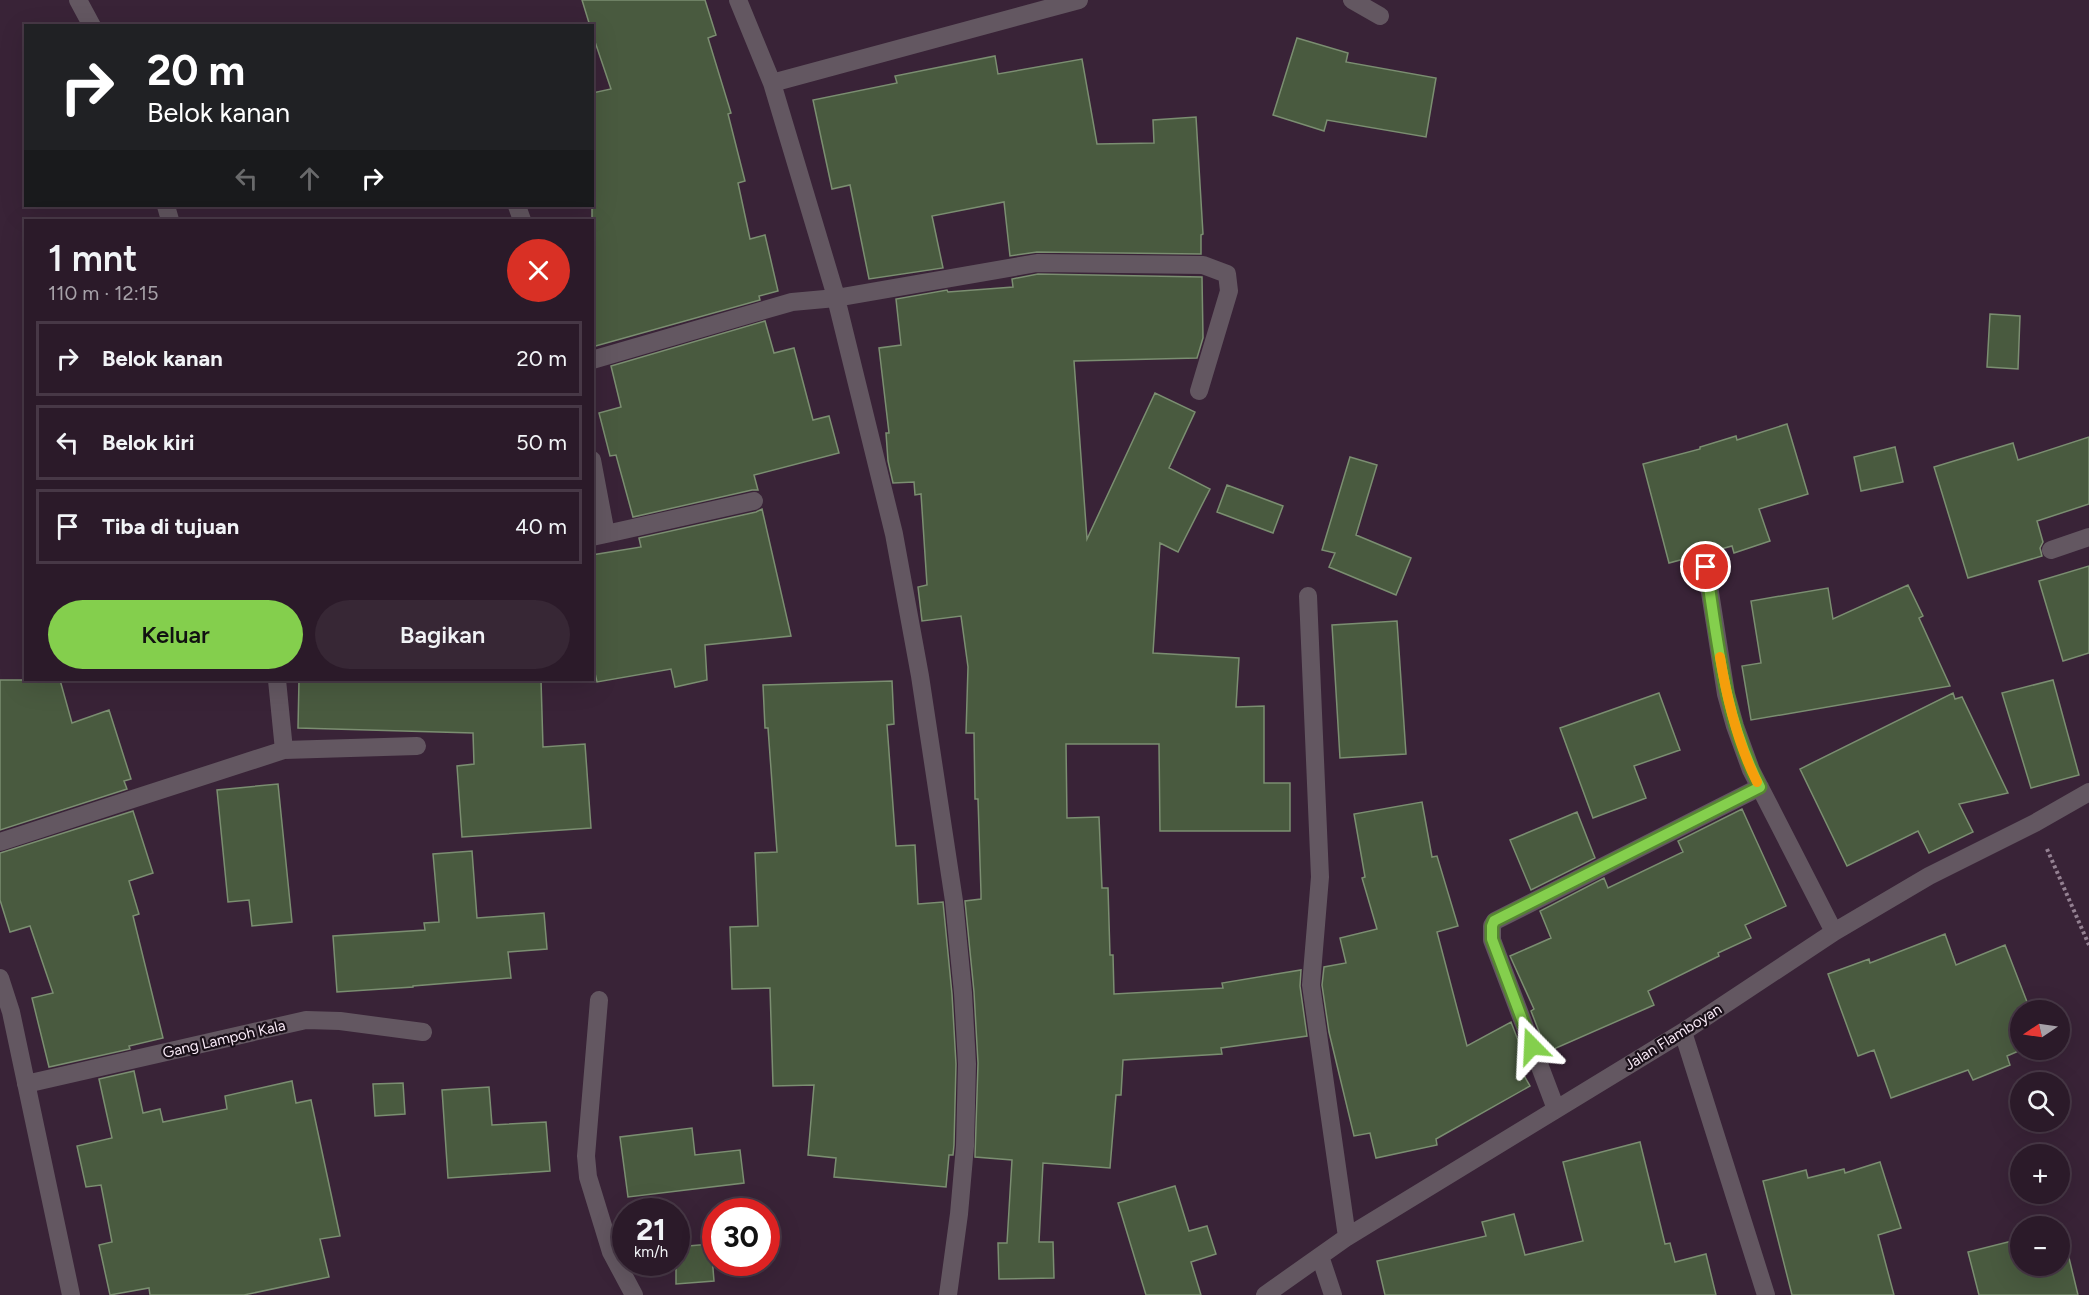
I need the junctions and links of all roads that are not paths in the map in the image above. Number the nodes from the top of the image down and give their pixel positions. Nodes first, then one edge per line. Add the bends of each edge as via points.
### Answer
1 (78, 0) edge
2 (738, 0) edge
3 (1079, 0) edge
4 (1352, 0) edge
5 (1380, 16) dead end
6 (91, 24) edge
7 (772, 83) junction
8 (836, 297) junction
9 (594, 359) edge
10 (1199, 390) dead end
11 (594, 482) edge
12 (754, 501) dead end
13 (599, 536) edge
14 (2089, 537) edge
15 (2051, 550) dead end
16 (1706, 567) dead end
17 (1308, 596) dead end
18 (277, 681) edge
19 (417, 746) dead end
20 (284, 750) junction
21 (1760, 787) junction
22 (2089, 792) edge
23 (0, 842) edge
24 (1834, 932) junction
25 (0, 978) edge
26 (599, 1000) dead end
27 (423, 1032) dead end
28 (1683, 1032) junction
29 (26, 1084) junction
30 (1556, 1109) junction
31 (1347, 1237) junction
32 (1320, 1256) junction
33 (71, 1295) edge
34 (634, 1295) edge
35 (948, 1295) edge
36 (1265, 1295) edge
37 (1333, 1295) edge
38 (1766, 1295) edge

1 - 6 street
2 - 7 street
3 - 7 street
4 - 5 street
7 - 8 street
8 - 9 street via 792,302
8 - 10 street via 1036,263 1203,265 1227,274 1229,291
8 - 35 street via 894,534 954,901 967,1064 965,1146
11 - 13 street
12 - 13 street
14 - 15 street
16 - 21 street via 1726,694
17 - 31 street via 1320,877 1311,985
18 - 20 street
19 - 20 street
20 - 23 street
21 - 24 street
21 - 30 street via 1494,921 1492,939
22 - 24 street, Jalan Flamboyan via 1929,876
24 - 28 street, Jalan Flamboyan
25 - 29 street
26 - 34 street via 586,1129 588,1177 610,1252
27 - 29 street, Gang Lampoh Kala via 306,1020
28 - 30 street, Jalan Flamboyan
28 - 38 street
29 - 33 street
30 - 31 street, Jalan Flamboyan
31 - 32 street, Jalan Flamboyan
32 - 36 street, Jalan Flamboyan
32 - 37 street

